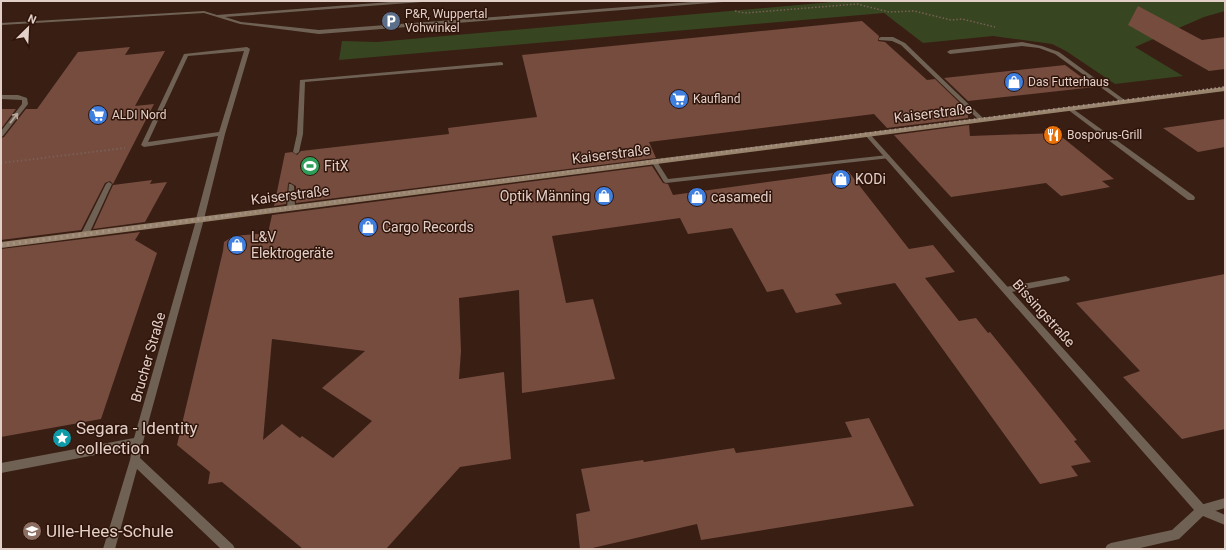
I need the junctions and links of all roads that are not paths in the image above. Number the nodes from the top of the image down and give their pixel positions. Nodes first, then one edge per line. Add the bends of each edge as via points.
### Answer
1 (422, 1) edge
2 (723, 1) edge
3 (712, 2) edge
4 (217, 16) junction
5 (1, 24) edge
6 (881, 39) dead end
7 (950, 52) dead end
8 (501, 64) dead end
9 (1225, 88) edge
10 (1, 97) edge
11 (1123, 102) junction
12 (1069, 108) junction
13 (982, 120) junction
14 (222, 134) junction
15 (867, 134) junction
16 (1, 135) edge
17 (296, 152) dead end
18 (888, 157) junction
19 (654, 161) junction
20 (110, 184) dead end
21 (291, 186) dead end
22 (1191, 198) dead end
23 (291, 208) junction
24 (200, 219) junction
25 (85, 234) junction
26 (1, 245) edge
27 (1066, 279) dead end
28 (1006, 290) junction
29 (138, 442) junction
30 (135, 460) junction
31 (1, 468) edge
32 (1225, 503) edge
33 (1201, 510) junction
34 (1225, 520) edge
35 (109, 549) edge
36 (229, 549) edge
37 (1111, 549) edge

1 - 4 street
2 - 3 street
3 - 4 street via 319,32 240,23
4 - 5 street via 204,12
6 - 13 street via 893,39 903,44
7 - 11 street via 1022,44 1040,47 1057,53
8 - 17 street via 302,81 300,134
9 - 11 main road, Kaiserstraße
16 -> 10 street via 25,104 25,99
11 - 12 main road, Kaiserstraße
12 - 13 main road, Kaiserstraße
12 - 22 street
13 - 15 main road, Kaiserstraße
14 - 14 street, Brucher Straße via 144,145 186,55 247,49
14 - 24 street, Brucher Straße
15 - 18 street, Bissingstraße
15 - 19 main road, Kaiserstraße
18 - 19 street via 666,181
18 - 28 street, Bissingstraße
19 - 23 main road, Kaiserstraße
20 - 25 street
21 - 23 street
23 - 24 main road, Kaiserstraße
24 - 25 main road, Kaiserstraße
24 - 29 street, Brucher Straße
25 - 26 main road, Kaiserstraße
27 - 28 street
28 - 33 street, Bissingstraße
29 - 30 street, Brucher Straße
29 - 31 street
30 - 35 street, Brucher Straße
30 - 36 street
32 - 33 street
33 - 34 street
33 - 37 street via 1176,535

